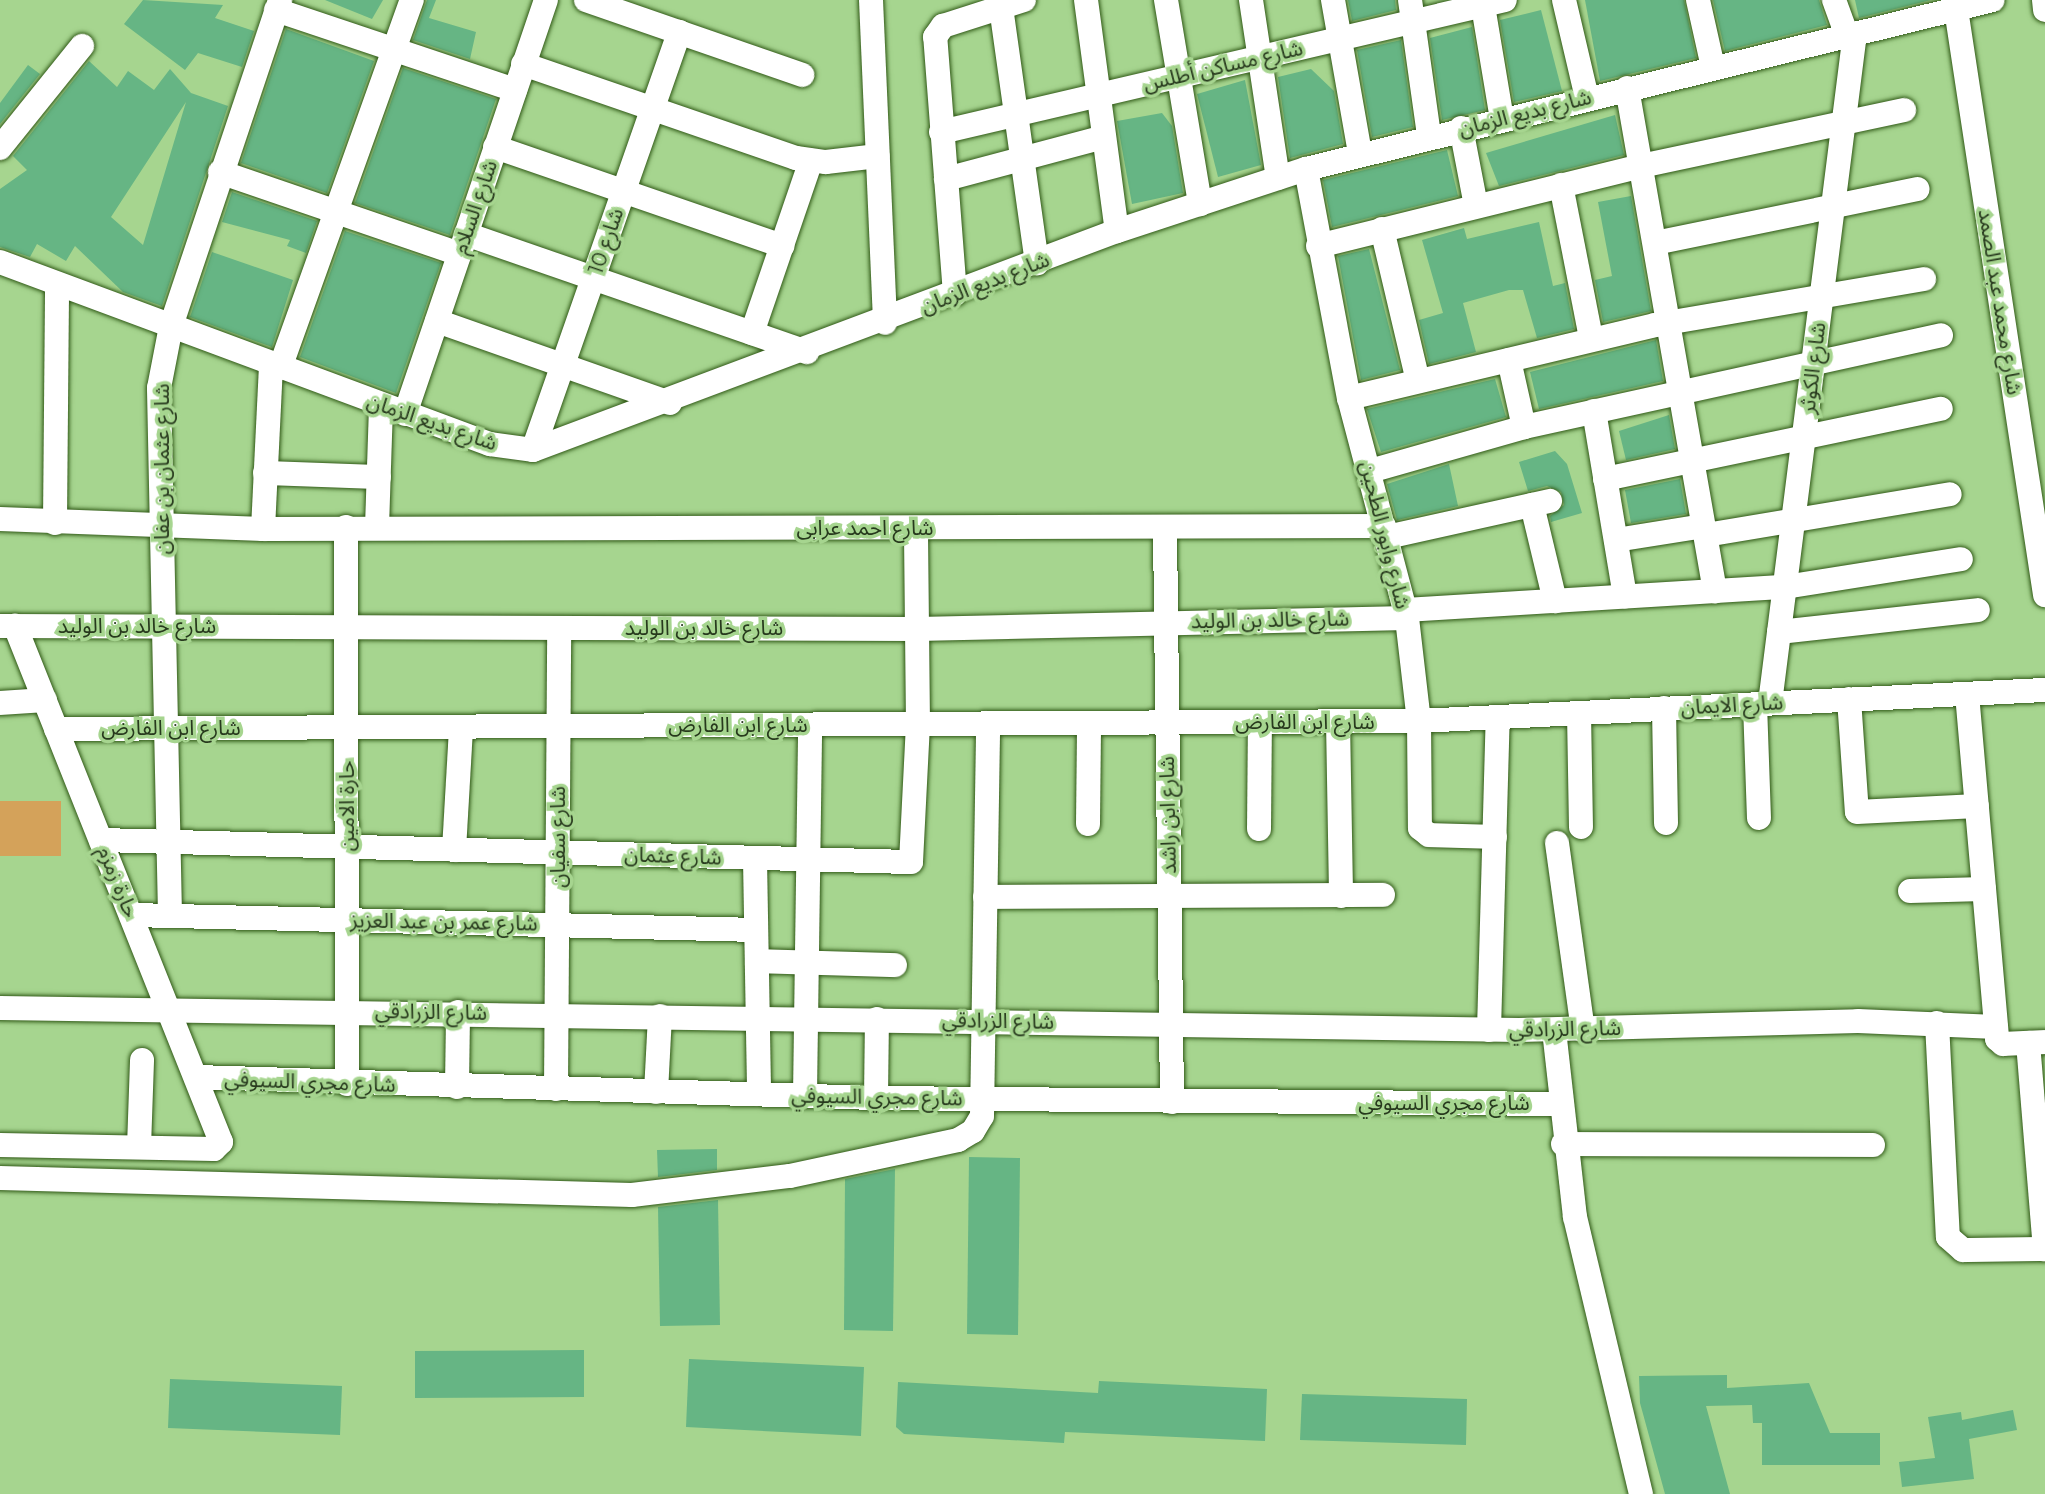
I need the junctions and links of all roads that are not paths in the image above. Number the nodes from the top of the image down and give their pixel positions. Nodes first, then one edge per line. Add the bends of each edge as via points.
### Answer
1 (412, 0) edge
2 (546, 0) edge
3 (586, 0) edge
4 (871, 0) edge
5 (1086, 0) edge
6 (1166, 0) edge
7 (1251, 0) edge
8 (1333, 0) edge
9 (1563, 0) edge
10 (1698, 0) edge
11 (1834, 0) edge
12 (1993, 0) edge
13 (2044, 0) edge
14 (1008, 2) edge
15 (1490, 2) edge
16 (278, 5) edge
17 (1956, 9) junction
18 (2045, 10) edge
19 (1411, 11) edge
20 (679, 32) junction
21 (1851, 34) junction
22 (1340, 39) junction
23 (82, 46) dead end
24 (394, 50) junction
25 (1259, 57) junction
26 (523, 64) junction
27 (1713, 67) junction
28 (802, 75) dead end
29 (1178, 76) junction
30 (1628, 88) junction
31 (514, 90) junction
32 (1098, 95) junction
33 (1587, 98) junction
34 (652, 109) junction
35 (1904, 110) dead end
36 (1016, 114) junction
37 (1502, 118) junction
38 (1844, 123) junction
39 (1461, 128) junction
40 (941, 132) junction
41 (1429, 136) junction
42 (1104, 137) junction
43 (495, 147) junction
44 (0, 148) edge
45 (1360, 153) junction
46 (878, 156) junction
47 (1023, 159) junction
48 (811, 161) junction
49 (1641, 166) junction
50 (1306, 169) junction
51 (220, 172) junction
52 (1278, 178) junction
53 (946, 179) junction
54 (1561, 185) junction
55 (1917, 189) dead end
56 (624, 191) junction
57 (1200, 204) junction
58 (1476, 205) junction
59 (1833, 207) junction
60 (336, 212) junction
61 (1382, 229) junction
62 (1116, 232) junction
63 (1655, 243) junction
64 (463, 244) junction
65 (782, 246) junction
66 (1318, 246) junction
67 (0, 262) edge
68 (1037, 263) junction
69 (593, 278) junction
70 (1924, 279) dead end
71 (57, 285) junction
72 (955, 295) junction
73 (1822, 297) junction
74 (436, 321) junction
75 (885, 323) junction
76 (1669, 323) junction
77 (171, 326) junction
78 (752, 333) junction
79 (1941, 335) dead end
80 (1591, 338) junction
81 (807, 352) junction
82 (1509, 360) junction
83 (1813, 364) junction
84 (563, 366) junction
85 (276, 367) junction
86 (1419, 381) junction
87 (1681, 392) junction
88 (1349, 398) junction
89 (670, 403) junction
90 (382, 405) junction
91 (1941, 409) dead end
92 (1594, 411) junction
93 (405, 414) junction
94 (1524, 427) junction
95 (1804, 439) junction
96 (533, 450) junction
97 (1693, 461) junction
98 (1370, 471) junction
99 (265, 473) junction
100 (379, 477) junction
101 (1605, 479) junction
102 (1950, 494) dead end
103 (0, 519) edge
104 (1793, 521) junction
105 (55, 523) junction
106 (162, 527) junction
107 (346, 527) junction
108 (377, 527) junction
109 (916, 528) junction
110 (262, 529) junction
111 (1165, 529) junction
112 (1705, 530) junction
113 (1386, 531) junction
114 (1616, 540) junction
115 (1961, 559) dead end
116 (1785, 587) junction
117 (1715, 591) junction
118 (2045, 595) edge
119 (1625, 596) junction
120 (1555, 601) junction
121 (1978, 610) dead end
122 (1406, 614) junction
123 (1166, 621) junction
124 (7, 626) edge
125 (164, 626) junction
126 (346, 627) junction
127 (559, 628) junction
128 (917, 629) junction
129 (1779, 632) junction
130 (2045, 690) edge
131 (1967, 694) junction
132 (1849, 699) junction
133 (45, 700) junction
134 (0, 703) edge
135 (1762, 703) junction
136 (1664, 708) junction
137 (1579, 713) junction
138 (1498, 717) junction
139 (1419, 721) junction
140 (1166, 722) junction
141 (1260, 722) junction
142 (1338, 722) junction
143 (988, 723) junction
144 (1090, 723) junction
145 (810, 724) junction
146 (918, 724) junction
147 (558, 726) junction
148 (346, 727) junction
149 (461, 727) junction
150 (166, 728) junction
151 (56, 729) junction
152 (1977, 806) junction
153 (1759, 818) dead end
154 (1666, 823) dead end
155 (1088, 824) dead end
156 (1581, 827) dead end
157 (1259, 829) dead end
158 (1495, 837) junction
159 (101, 840) junction
160 (168, 841) junction
161 (1557, 843) dead end
162 (347, 847) junction
163 (454, 850) junction
164 (558, 853) junction
165 (755, 859) junction
166 (810, 860) junction
167 (1984, 889) junction
168 (1910, 891) dead end
169 (1341, 895) junction
170 (1383, 895) dead end
171 (1169, 896) junction
172 (985, 897) junction
173 (131, 915) junction
174 (170, 915) junction
175 (348, 920) junction
176 (557, 925) junction
177 (756, 930) junction
178 (757, 961) junction
179 (810, 963) junction
180 (895, 965) dead end
181 (168, 1007) junction
182 (0, 1008) edge
183 (348, 1010) junction
184 (458, 1012) junction
185 (557, 1014) junction
186 (660, 1016) junction
187 (758, 1017) junction
188 (809, 1018) junction
189 (877, 1019) junction
190 (983, 1021) junction
191 (1937, 1023) junction
192 (1171, 1025) junction
193 (1489, 1030) junction
194 (1554, 1030) junction
195 (1583, 1030) junction
196 (1996, 1033) junction
197 (2036, 1043) edge
198 (142, 1060) dead end
199 (196, 1077) junction
200 (347, 1084) junction
201 (457, 1087) junction
202 (556, 1089) junction
203 (656, 1092) junction
204 (759, 1094) junction
205 (805, 1096) junction
206 (876, 1098) junction
207 (982, 1100) junction
208 (1172, 1102) junction
209 (1559, 1104) junction
210 (1563, 1144) junction
211 (0, 1145) edge
212 (1873, 1145) dead end
213 (139, 1147) junction
214 (0, 1178) edge
215 (2045, 1249) edge
216 (1641, 1494) edge

1 - 24 street
2 - 26 street, شارع السلام
3 - 20 street
4 - 46 street
5 - 32 street
6 - 29 street
7 - 25 street
8 - 22 street
9 - 33 street
10 - 27 street
11 - 21 street
12 - 17 street, شارع بديع الزمان
13 - 18 street
14 - 36 street
14 - 40 street via 943,26 935,37
15 - 19 street, شارع مساكن أطلس
15 - 37 street
16 - 24 street
16 - 51 street, شارع عثمان بن عفان
17 - 21 street, شارع بديع الزمان
17 - 118 street, شارع محمد عبد الصمد
19 - 22 street, شارع مساكن أطلس
19 - 41 street
20 - 28 street
20 - 34 street, شارع 10
21 - 27 street, شارع بديع الزمان
21 - 38 street, شارع الكوثر
22 - 25 street, شارع مساكن أطلس
22 - 45 street
23 - 44 street
24 - 31 street
24 - 60 street
25 - 29 street, شارع مساكن أطلس
25 - 52 street
26 - 31 street, شارع السلام
26 - 34 street
27 - 30 street, شارع بديع الزمان
29 - 32 street, شارع مساكن أطلس
29 - 57 street
30 - 33 street, شارع بديع الزمان
30 - 49 street
31 - 43 street, شارع السلام
32 - 36 street, شارع مساكن أطلس
32 - 42 street
33 - 37 street, شارع بديع الزمان
34 - 48 street
34 - 56 street, شارع 10
35 - 38 street
36 - 40 street, شارع مساكن أطلس
36 - 47 street
37 - 39 street, شارع بديع الزمان
38 - 49 street
38 - 59 street, شارع الكوثر
39 - 41 street, شارع بديع الزمان
39 - 58 street
40 - 53 street
41 - 45 street, شارع بديع الزمان
42 - 47 street
42 - 62 street
43 - 56 street
43 - 64 street, شارع السلام
45 - 50 street, شارع بديع الزمان
46 - 48 street
46 - 75 street
47 - 53 street
47 - 68 street
48 - 65 street
49 - 54 street
49 - 63 street
50 - 52 street, شارع بديع الزمان
50 - 66 street, شارع وابور الطحين
51 - 60 street
51 - 77 street, شارع عثمان بن عفان
52 - 57 street, شارع بديع الزمان
53 - 72 street
54 - 58 street
54 - 80 street
55 - 59 street
56 - 65 street
56 - 69 street, شارع 10
57 - 62 street, شارع بديع الزمان
58 - 61 street
59 - 63 street
59 - 73 street, شارع الكوثر
60 - 64 street
60 - 85 street
61 - 66 street
61 - 86 street
62 - 68 street, شارع بديع الزمان
63 - 76 street
64 - 69 street
64 - 74 street, شارع السلام
65 - 78 street
66 - 88 street, شارع وابور الطحين
67 - 71 street, شارع بديع الزمان
68 - 72 street, شارع بديع الزمان
69 - 78 street
69 - 84 street, شارع 10
70 - 73 street
71 - 77 street, شارع بديع الزمان
71 - 105 street
72 - 75 street, شارع بديع الزمان
73 - 76 street
73 - 83 street, شارع الكوثر
74 - 84 street
74 - 93 street, شارع السلام
75 - 81 street, شارع بديع الزمان
76 - 80 street
76 - 87 street
77 - 85 street, شارع بديع الزمان
77 - 106 street, شارع عثمان بن عفان via 159,388
78 - 81 street
79 - 83 street
80 - 82 street
81 - 89 street, شارع بديع الزمان
82 - 86 street
82 - 94 street
83 - 87 street
83 - 95 street, شارع الكوثر
84 - 89 street
84 - 96 street, شارع 10
85 - 90 street, شارع بديع الزمان
85 - 99 street
86 - 88 street
87 - 92 street
87 - 97 street
88 - 98 street, شارع وابور الطحين
89 - 96 street, شارع بديع الزمان
90 - 93 street, شارع بديع الزمان
90 - 100 street
91 - 95 street
92 - 94 street
92 - 101 street
93 - 96 street, شارع بديع الزمان via 491,444
94 - 98 street
95 - 97 street
95 - 104 street, شارع الكوثر
97 - 101 street
97 - 112 street
98 - 113 street, شارع وابور الطحين
99 - 100 street
99 - 110 street
100 - 108 street
101 - 114 street
102 - 104 street
103 - 105 street, شارع احمد عرابى
104 - 112 street
104 - 116 street, شارع الكوثر
105 - 106 street, شارع احمد عرابى
106 - 110 street, شارع احمد عرابى
106 - 125 street, شارع عثمان بن عفان
107 - 108 street, شارع احمد عرابى
107 - 110 street, شارع احمد عرابى
107 - 126 street, حارة الامين
108 - 109 street, شارع احمد عرابى
109 - 111 street, شارع احمد عرابى
109 - 128 street, شارع عثمان
111 - 113 street, شارع احمد عرابى
111 - 123 street, شارع ابن راشد
112 - 114 street
112 - 117 street
113 - 120 street, شارع احمد عرابى via 1541,503
113 - 122 street, شارع وابور الطحين
114 - 119 street
115 - 116 street, شارع خالد بن الوليد
116 - 117 street, شارع خالد بن الوليد
116 - 129 street, شارع الكوثر
117 - 119 street, شارع خالد بن الوليد
119 - 120 street, شارع خالد بن الوليد
120 - 122 street, شارع خالد بن الوليد
121 - 129 street
122 - 123 street, شارع خالد بن الوليد
122 - 139 street, شارع وابور الطحين
123 - 128 street, شارع خالد بن الوليد
123 - 140 street, شارع ابن راشد
124 - 125 street, شارع خالد بن الوليد
124 - 133 street, حارة زمزم
125 - 126 street, شارع خالد بن الوليد
125 - 150 street, شارع عثمان بن عفان
126 - 127 street, شارع خالد بن الوليد
126 - 148 street, حارة الامين
127 - 128 street, شارع خالد بن الوليد
127 - 147 street, شارع سفيان
128 - 146 street, شارع عثمان
129 - 135 street, شارع الكوثر
130 - 131 street, شارع الايمان
131 - 132 street, شارع الايمان
131 - 152 street
132 - 135 street, شارع الايمان
132 - 152 street via 1857,812
133 - 134 street
133 - 151 street, حارة زمزم
135 - 136 street, شارع الايمان
135 - 153 street, شارع الكوثر
136 - 137 street, شارع الايمان
136 - 154 street
137 - 138 street, شارع الايمان
137 - 156 street
138 - 139 street, شارع الايمان
138 - 158 street
139 - 142 street, شارع ابن الفارض
139 - 158 street, شارع وابور الطحين via 1423,832
140 - 141 street, شارع ابن الفارض
140 - 144 street, شارع ابن الفارض
140 - 171 street, شارع ابن راشد
141 - 142 street, شارع ابن الفارض
141 - 157 street
142 - 169 street
143 - 144 street, شارع ابن الفارض
143 - 146 street, شارع ابن الفارض
143 - 172 street
144 - 155 street
145 - 146 street, شارع ابن الفارض
145 - 147 street, شارع ابن الفارض
145 - 166 street
146 - 166 street, شارع عثمان via 914,859
147 - 149 street, شارع ابن الفارض
147 - 164 street, شارع سفيان
148 - 149 street, شارع ابن الفارض
148 - 150 street, شارع ابن الفارض
148 - 162 street, حارة الامين
149 - 163 street
150 - 151 street, شارع ابن الفارض
150 - 160 street, شارع عثمان بن عفان
151 - 159 street, حارة زمزم
152 - 167 street
158 - 193 street
159 - 160 street, شارع عثمان
159 - 173 street, حارة زمزم
160 - 162 street, شارع عثمان
160 - 174 street, شارع عثمان بن عفان
161 - 195 street
162 - 163 street, شارع عثمان
162 - 175 street, حارة الامين
163 - 164 street, شارع عثمان
164 - 165 street, شارع عثمان
164 - 176 street, شارع سفيان
165 - 166 street, شارع عثمان
165 - 177 street
166 - 179 street
167 - 168 street
167 - 196 street
169 - 170 street
169 - 171 street
171 - 172 street
171 - 192 street, شارع ابن راشد
172 - 190 street
173 - 174 street, شارع عمر بن عبد العزيز
173 - 181 street, حارة زمزم
174 - 175 street, شارع عمر بن عبد العزيز
175 - 176 street, شارع عمر بن عبد العزيز
175 - 183 street, حارة الامين
176 - 177 street, شارع عمر بن عبد العزيز
176 - 185 street, شارع سفيان
177 - 178 street
178 - 179 street
178 - 187 street
179 - 180 street
179 - 188 street
181 - 182 street, شارع الزرادقي
181 - 183 street, شارع الزرادقي
181 - 199 street, حارة زمزم
183 - 184 street, شارع الزرادقي
183 - 200 street, حارة الامين
184 - 185 street, شارع الزرادقي
184 - 201 street
185 - 186 street, شارع الزرادقي
185 - 202 street, شارع سفيان
186 - 187 street, شارع الزرادقي
186 - 203 street
187 - 188 street, شارع الزرادقي
187 - 204 street
188 - 189 street, شارع الزرادقي
188 - 205 street
189 - 190 street, شارع الزرادقي
189 - 206 street
190 - 192 street, شارع الزرادقي
190 - 207 street
191 - 195 street, شارع الزرادقي
191 - 196 street, شارع الزرادقي
191 - 215 street via 1948,1237 1963,1250
192 - 193 street, شارع الزرادقي
192 - 208 street, شارع ابن راشد
193 - 194 street, شارع الزرادقي
194 - 195 street, شارع الزرادقي
194 - 209 street
196 - 197 street, شارع الزرادقي
197 - 215 street
198 - 213 street
199 - 200 street, شارع مجري السيوفي
199 - 213 street, حارة زمزم via 220,1137 214,1149
200 - 201 street, شارع مجري السيوفي
201 - 202 street, شارع مجري السيوفي
202 - 203 street, شارع مجري السيوفي
203 - 204 street, شارع مجري السيوفي
204 - 205 street, شارع مجري السيوفي
205 - 206 street, شارع مجري السيوفي
206 - 207 street, شارع مجري السيوفي
207 - 208 street, شارع مجري السيوفي
207 - 214 street via 982,1116 973,1131 958,1140 712,1189 553,1194
208 - 209 street, شارع مجري السيوفي
209 - 210 street
210 - 212 street
210 - 216 street
211 - 213 street

